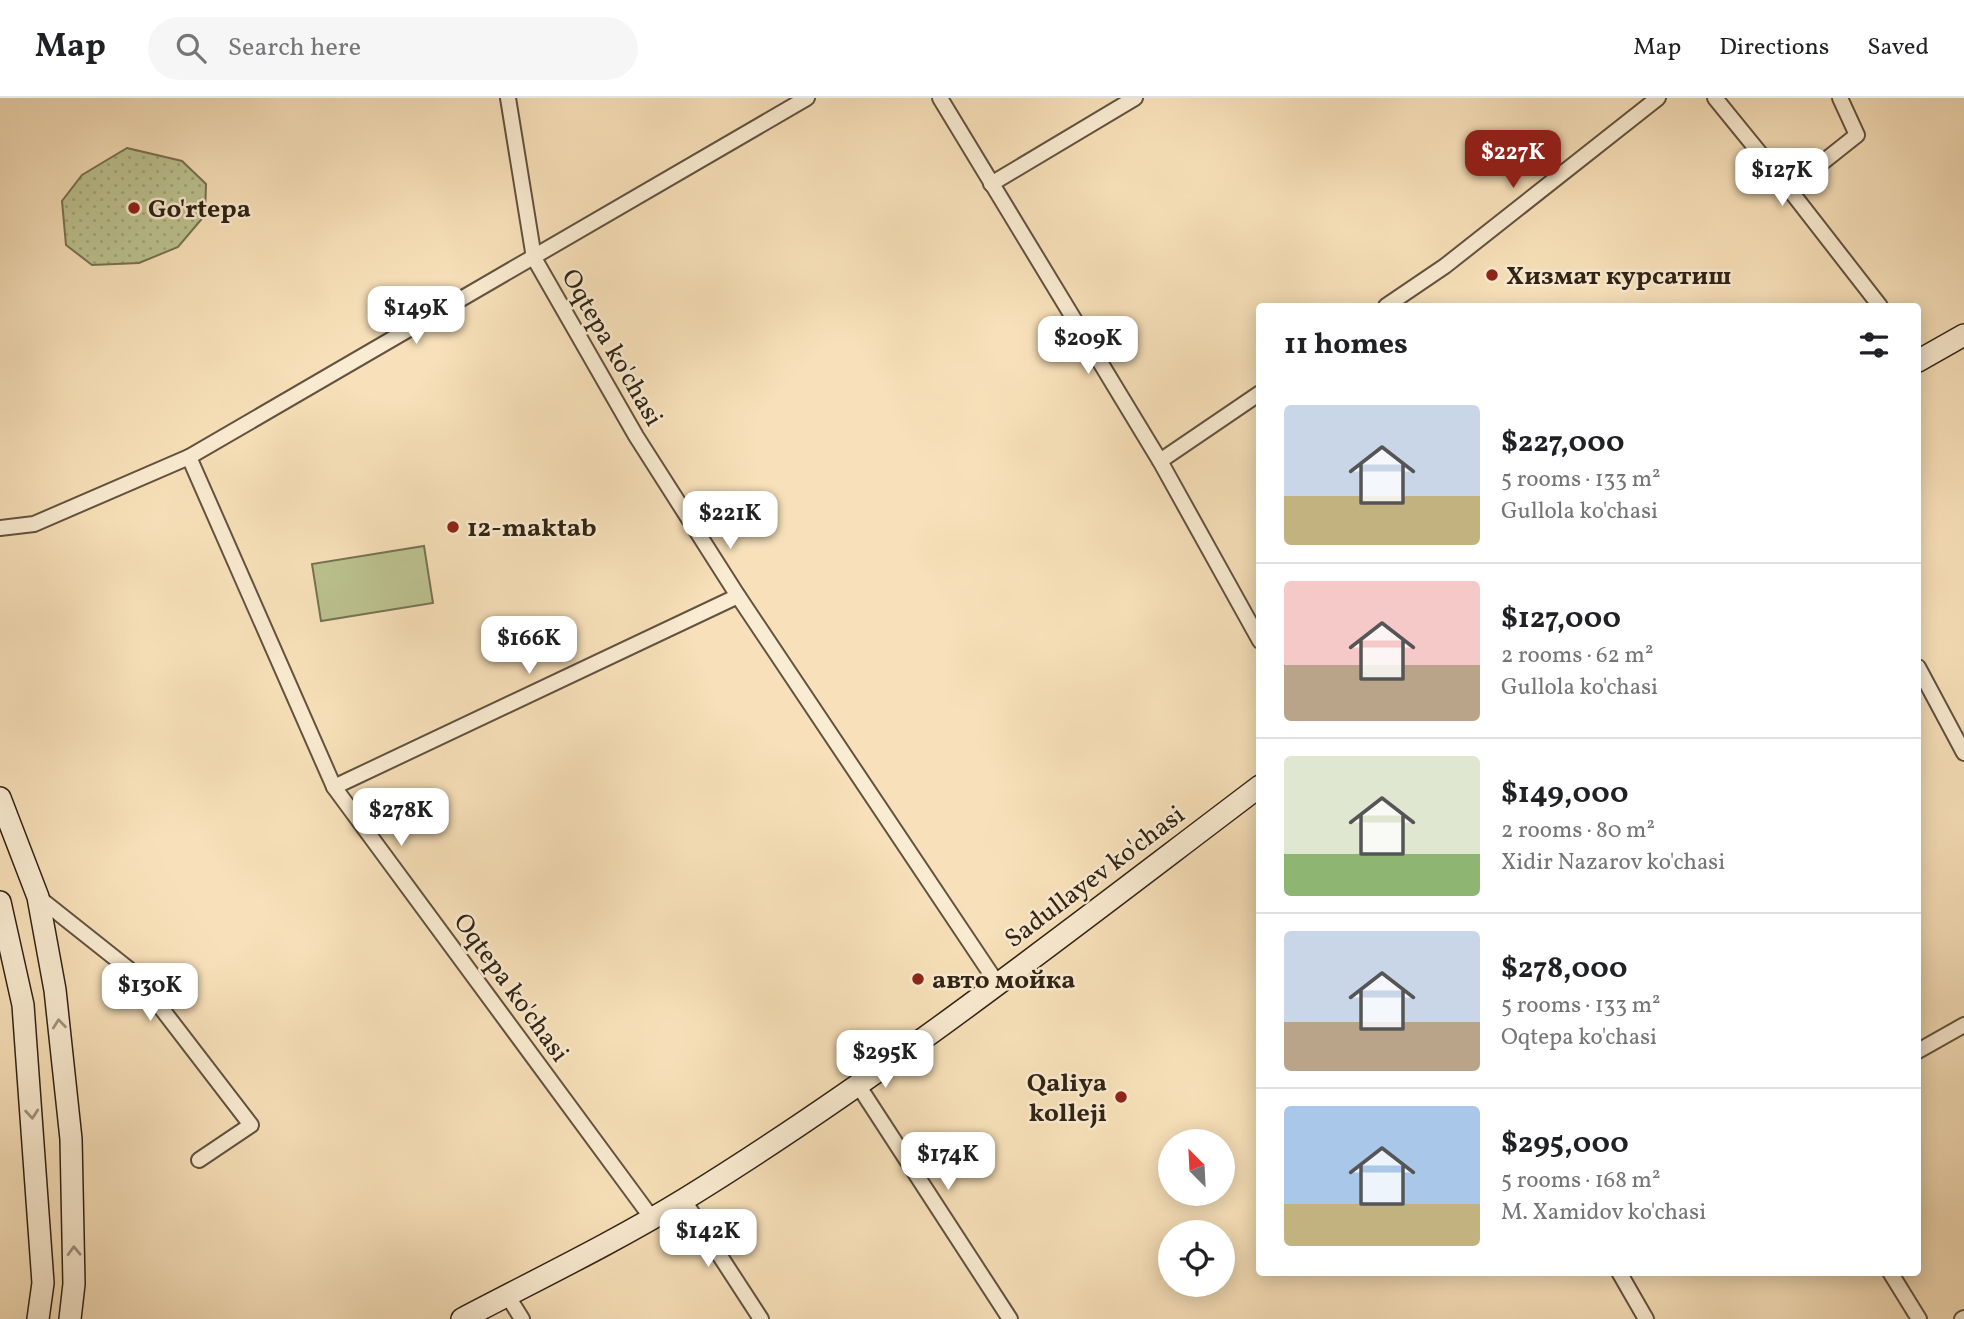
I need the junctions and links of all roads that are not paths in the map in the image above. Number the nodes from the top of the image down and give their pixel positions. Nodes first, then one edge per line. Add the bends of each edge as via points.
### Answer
1 (508, 98) edge
2 (807, 98) edge
3 (940, 98) edge
4 (1135, 98) edge
5 (1658, 98) edge
6 (1714, 98) edge
7 (1840, 98) edge
8 (991, 184) junction
9 (1789, 189) junction
10 (534, 258) junction
11 (1390, 303) edge
12 (1878, 303) edge
13 (1964, 335) edge
14 (1921, 357) edge
15 (1256, 396) edge
16 (189, 457) junction
17 (1160, 461) junction
18 (0, 528) edge
19 (738, 596) junction
20 (1256, 634) edge
21 (1921, 673) edge
22 (1964, 754) edge
23 (334, 787) junction
24 (1256, 789) edge
25 (0, 798) edge
26 (38, 897) junction
27 (0, 902) edge
28 (997, 983) junction
29 (55, 990) junction
30 (22, 998) junction
31 (1964, 1025) edge
32 (1921, 1049) edge
33 (858, 1085) junction
34 (199, 1160) dead end
35 (683, 1199) junction
36 (651, 1217) junction
37 (1621, 1276) edge
38 (1892, 1276) edge
39 (507, 1295) junction
40 (38, 1319) edge
41 (70, 1319) edge
42 (462, 1319) edge
43 (522, 1319) edge
44 (761, 1319) edge
45 (1010, 1319) edge
46 (1646, 1319) edge
47 (1919, 1319) edge

1 - 10 street, Oqtepa ko'chasi
2 - 10 street
3 - 8 street
4 - 8 street
5 - 11 street via 1445,266
6 - 9 street
7 - 9 street via 1857,135
8 - 17 street
9 - 12 street
10 - 16 street
10 - 19 street, Oqtepa ko'chasi via 636,436
13 - 14 main road
15 - 17 street
16 - 18 street via 34,524
16 - 23 street, Oqtepa ko'chasi
17 - 20 street
19 - 23 street
19 - 28 street, Oqtepa ko'chasi
21 - 22 street
23 - 36 street, Oqtepa ko'chasi
24 - 28 main road, Sadullayev ko'chasi
25 - 26 main road
26 - 29 main road
26 - 34 street via 135,974 251,1125
27 - 30 main road
28 - 33 main road, Sadullayev ko'chasi
29 - 30 main road via 37,985
41 -> 29 main road via 75,1284 71,1139
30 -> 40 main road via 43,1283
31 - 32 street
33 - 35 main road, Sadullayev ko'chasi
33 - 45 street
35 - 36 main road, Sadullayev ko'chasi
35 - 44 street
36 - 39 main road, Sadullayev ko'chasi
37 - 46 street
38 - 47 street
39 - 42 main road, Sadullayev ko'chasi
39 - 43 street

